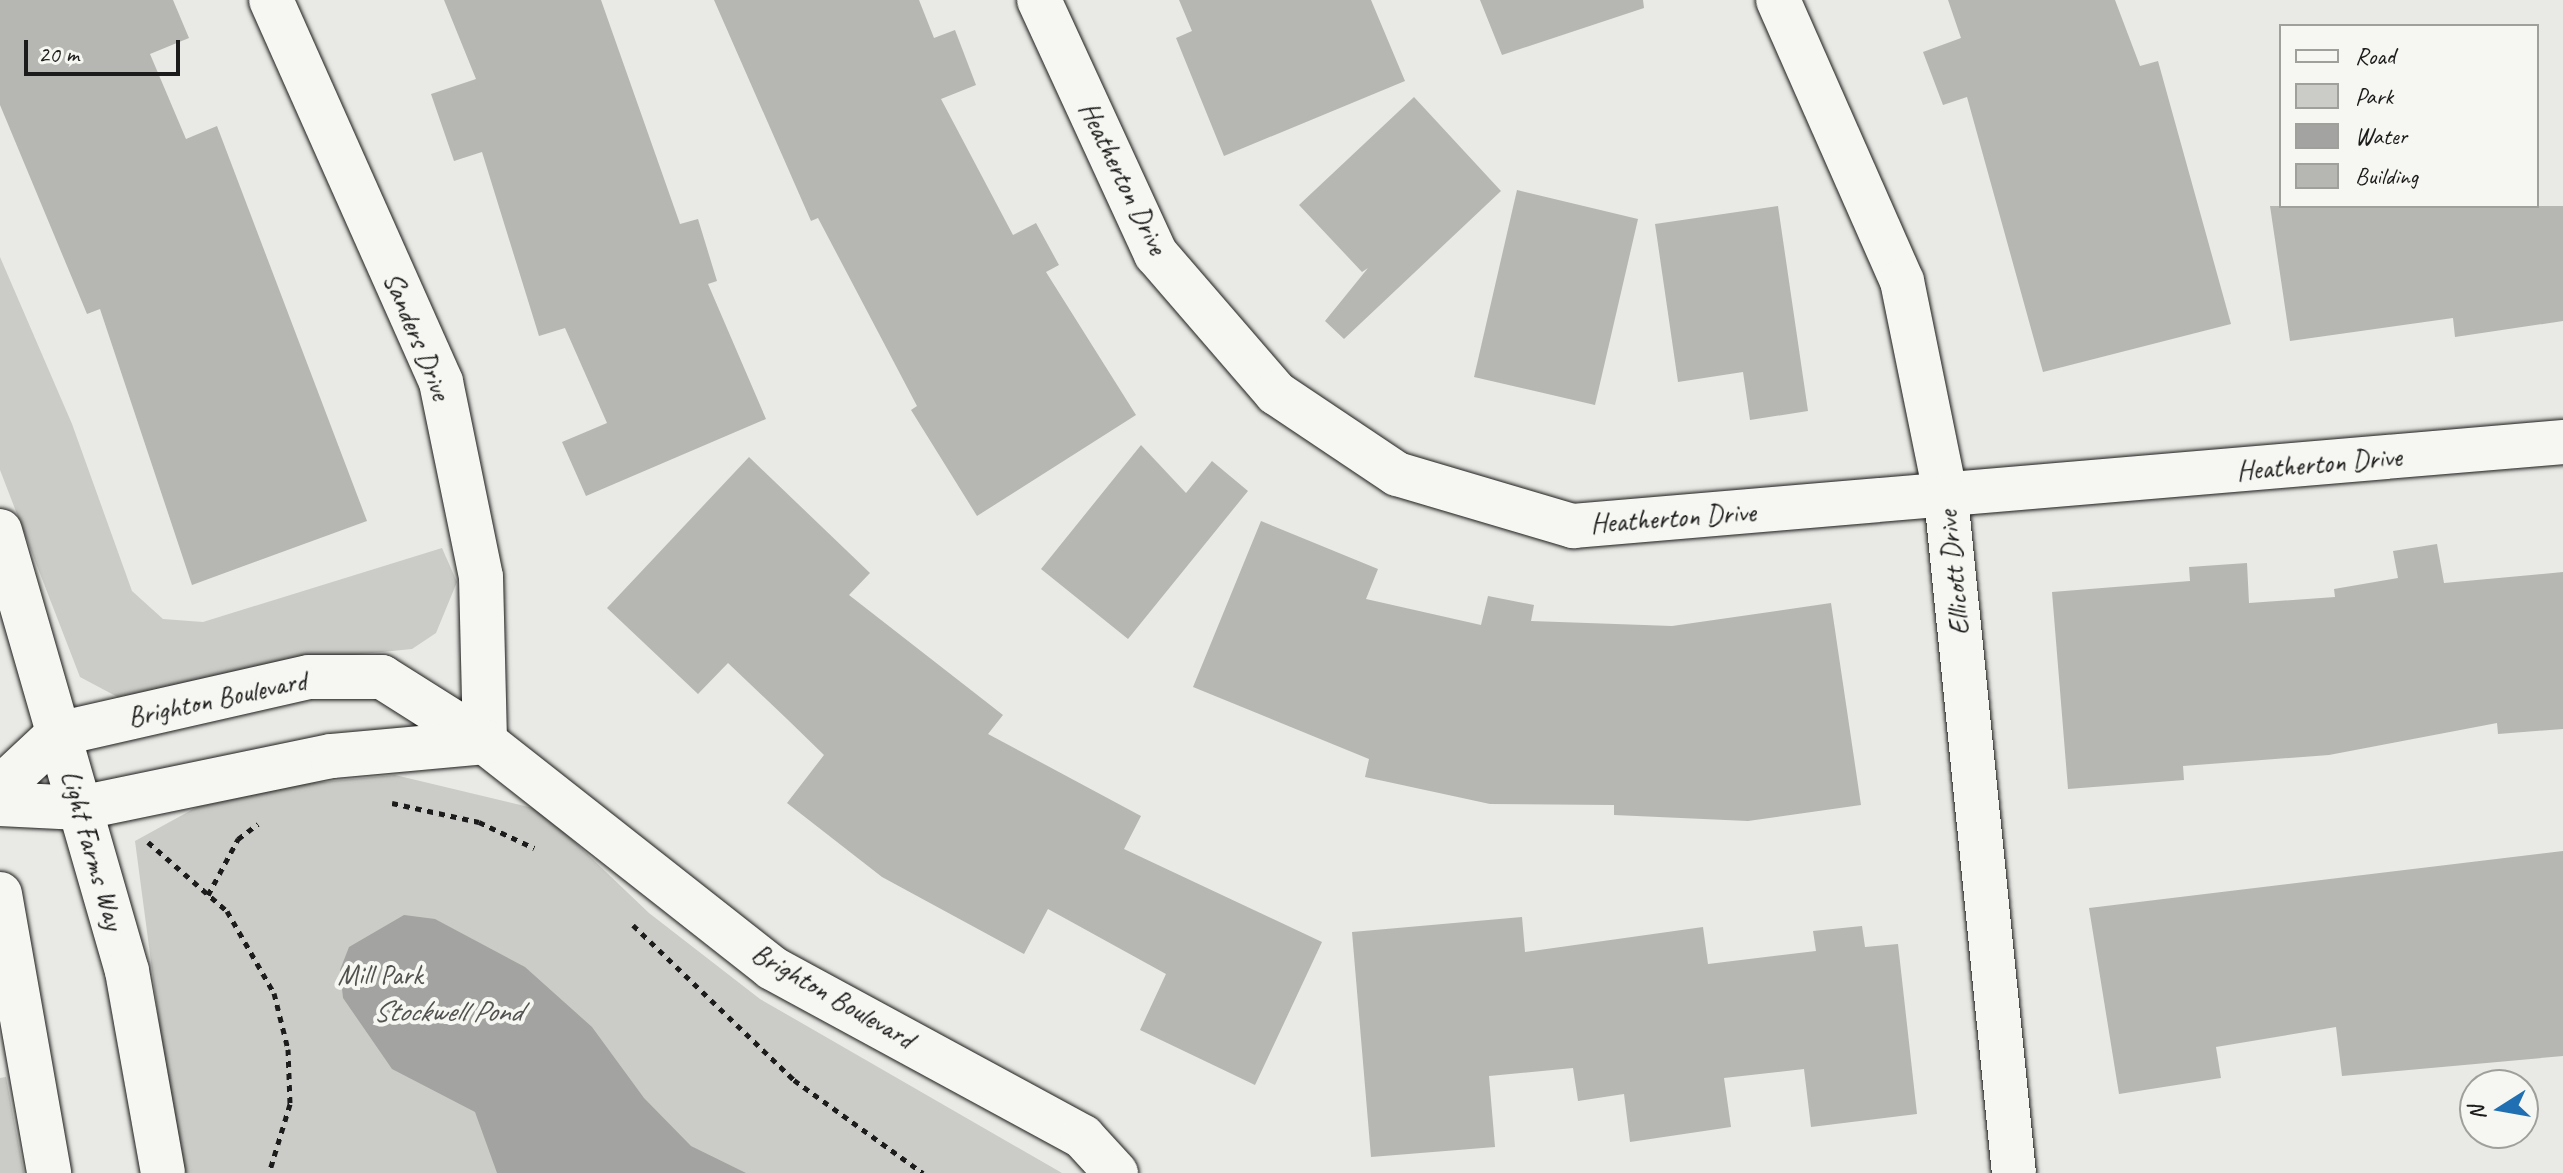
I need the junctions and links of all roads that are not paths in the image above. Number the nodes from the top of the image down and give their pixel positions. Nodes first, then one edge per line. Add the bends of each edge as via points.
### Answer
1 (271, 0) edge
2 (1039, 0) edge
3 (1778, 0) edge
4 (2563, 442) edge
5 (1946, 497) junction
6 (0, 531) edge
7 (58, 734) junction
8 (485, 742) junction
9 (0, 788) edge
10 (0, 804) edge
11 (80, 808) junction
12 (0, 894) edge
13 (49, 1173) edge
14 (163, 1173) edge
15 (1116, 1173) edge
16 (2014, 1173) edge

1 - 8 street, Sanders Drive via 441,382 481,577
2 - 5 street, Heatherton Drive via 1156,254 1276,393 1397,474 1573,526
3 - 5 street, Ellicott Drive via 1902,281
4 - 5 street, Heatherton Drive
5 - 16 street, Ellicott Drive
6 - 7 street, Light Farms Way
7 - 8 street, Brighton Boulevard via 309,677 382,677
7 - 9 street
7 - 11 street, Light Farms Way
8 - 11 street via 332,756
8 - 15 street, Brighton Boulevard via 772,968 1083,1137
10 - 11 street
11 - 14 street, Light Farms Way via 127,971
12 - 13 street

